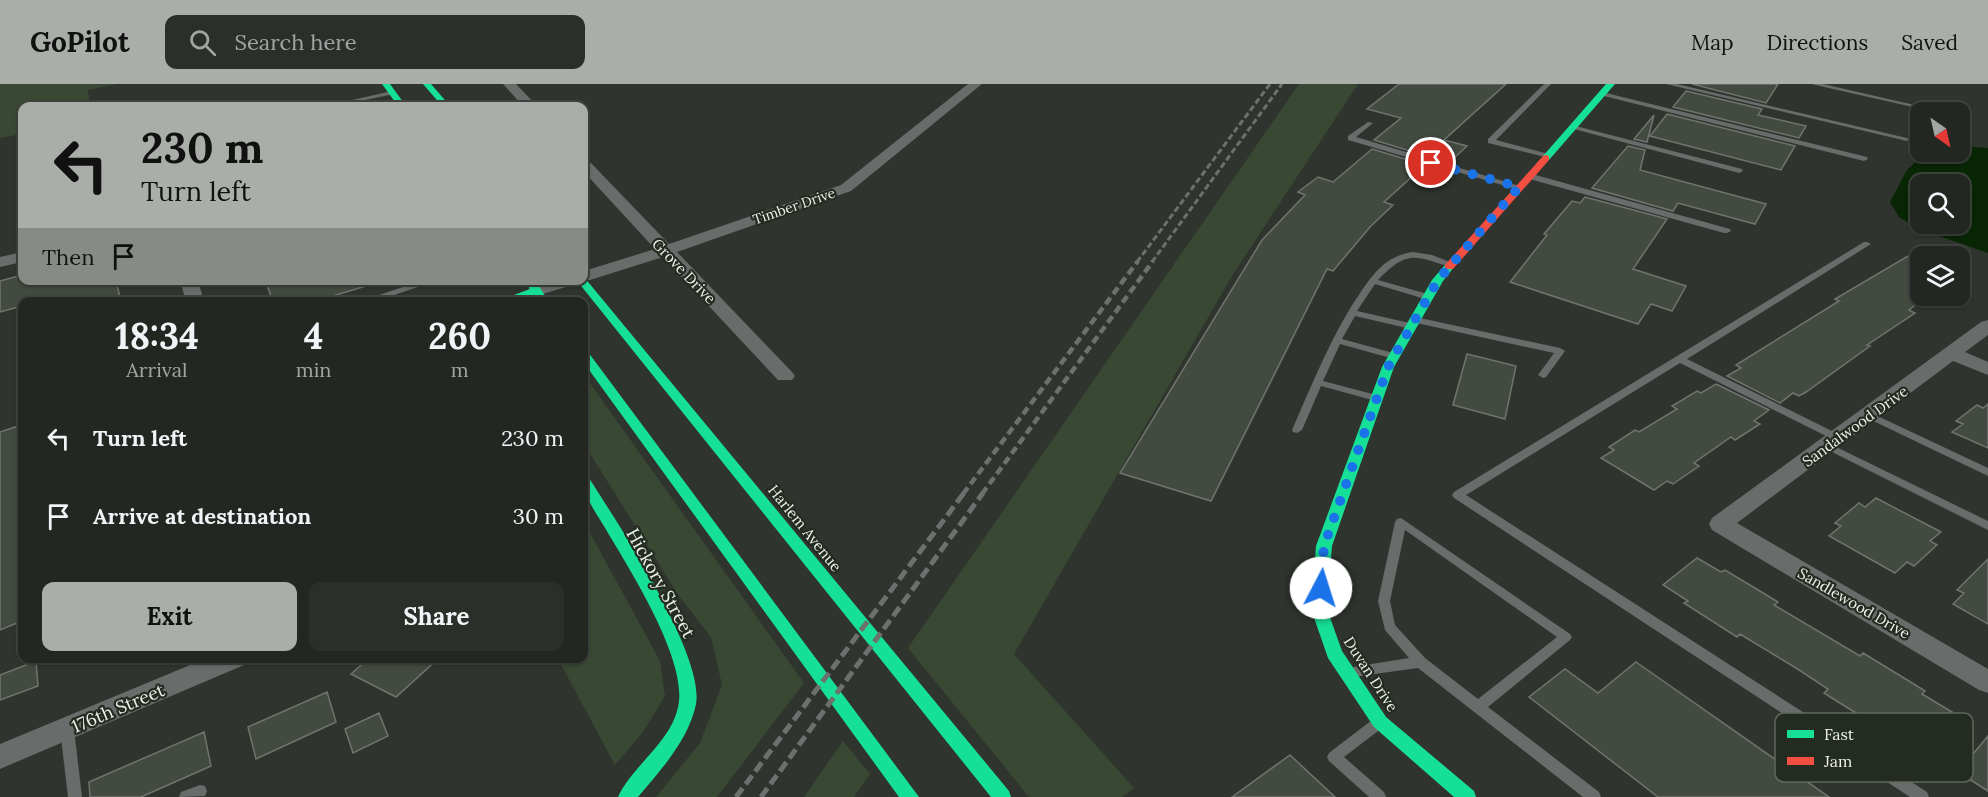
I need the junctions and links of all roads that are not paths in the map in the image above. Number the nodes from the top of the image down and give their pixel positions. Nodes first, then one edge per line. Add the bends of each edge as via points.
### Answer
1 (427, 84) edge
2 (509, 84) edge
3 (976, 84) edge
4 (1548, 84) edge
5 (1669, 84) edge
6 (1814, 84) edge
7 (389, 88) edge
8 (1607, 89) edge
9 (342, 102) edge
10 (399, 102) edge
11 (443, 102) edge
12 (526, 102) edge
13 (1910, 105) edge
14 (1370, 123) dead end
15 (1572, 127) junction
16 (1906, 139) dead end
17 (1546, 156) junction
18 (1864, 159) dead end
19 (588, 168) edge
20 (1739, 171) dead end
21 (1529, 176) junction
22 (1519, 187) junction
23 (1726, 231) dead end
24 (1867, 244) dead end
25 (665, 251) junction
26 (18, 258) edge
27 (0, 262) edge
28 (1451, 264) junction
29 (588, 275) edge
30 (1373, 281) junction
31 (418, 285) edge
32 (555, 285) edge
33 (586, 285) edge
34 (537, 291) edge
35 (379, 297) edge
36 (517, 297) edge
37 (1428, 297) junction
38 (1351, 312) junction
39 (1413, 323) junction
40 (1988, 326) edge
41 (1338, 341) junction
42 (1953, 354) junction
43 (1394, 356) junction
44 (1679, 359) junction
45 (588, 360) edge
46 (1988, 369) edge
47 (1543, 375) dead end
48 (785, 376) dead end
49 (1319, 383) junction
50 (1377, 398) junction
51 (1869, 415) junction
52 (1298, 430) dead end
53 (1833, 442) junction
54 (1988, 472) edge
55 (588, 488) edge
56 (1720, 524) joint
57 (1988, 526) edge
58 (1420, 662) junction
59 (223, 663) edge
60 (1347, 673) junction
61 (1988, 682) edge
62 (1478, 707) junction
63 (1793, 713) edge
64 (1380, 722) junction
65 (67, 729) junction
66 (0, 757) edge
67 (1899, 782) edge
68 (75, 797) edge
69 (627, 797) edge
70 (910, 797) edge
71 (1002, 797) edge
72 (1379, 797) edge
73 (1467, 797) edge
74 (1594, 797) edge
75 (1922, 797) edge

1 - 11 street
2 - 12 street
3 - 25 street, Timber Drive via 846,188
4 - 17 lane via 1491,141
5 - 16 lane
6 - 13 lane
7 - 9 lane
7 - 10 street
8 - 15 street, Duvan Drive
8 - 18 lane
14 - 22 lane via 1351,138
15 - 17 street, Duvan Drive
15 - 20 lane
17 - 21 street, Duvan Drive
19 - 25 street, Grove Drive
21 - 22 street, Duvan Drive
21 - 23 lane
22 - 28 street, Duvan Drive
24 - 44 lane
25 - 29 street, Timber Drive
25 - 48 street, Grove Drive
26 - 27 street
28 - 30 lane via 1422,255 1405,255 1389,263
28 - 37 street, Duvan Drive
30 - 37 lane
30 - 38 lane
31 - 35 lane
32 - 34 street
33 - 71 street, Harlem Avenue
34 - 36 street
37 - 39 street, Duvan Drive
38 - 39 lane
38 - 41 lane
39 - 43 street, Duvan Drive
39 - 47 lane via 1560,351
40 - 42 street, Sandalwood Drive
41 - 43 lane
41 - 49 lane
42 - 46 street
42 - 51 street, Sandalwood Drive
43 - 50 street, Duvan Drive
44 - 53 lane
44 - 63 lane via 1458,495
45 - 70 street
49 - 50 lane
49 - 52 lane
50 - 60 street, Duvan Drive via 1324,546 1319,609 1334,653
51 - 53 street, Sandalwood Drive
51 - 54 lane
53 - 56 street, Sandalwood Drive
53 - 57 lane
55 - 69 street, Hickory Street via 672,634 685,668 689,700 672,736
56 - 61 street, Sandlewood Drive
58 - 60 lane
58 - 62 lane
58 - 62 lane via 1389,627 1384,601 1401,522 1566,637
59 - 65 street, 176th Street
60 - 64 street, Duvan Drive
62 - 74 lane
64 - 72 lane via 1334,756
64 - 73 street, Duvan Drive
65 - 66 street, 176th Street
65 - 68 lane
67 - 75 lane

